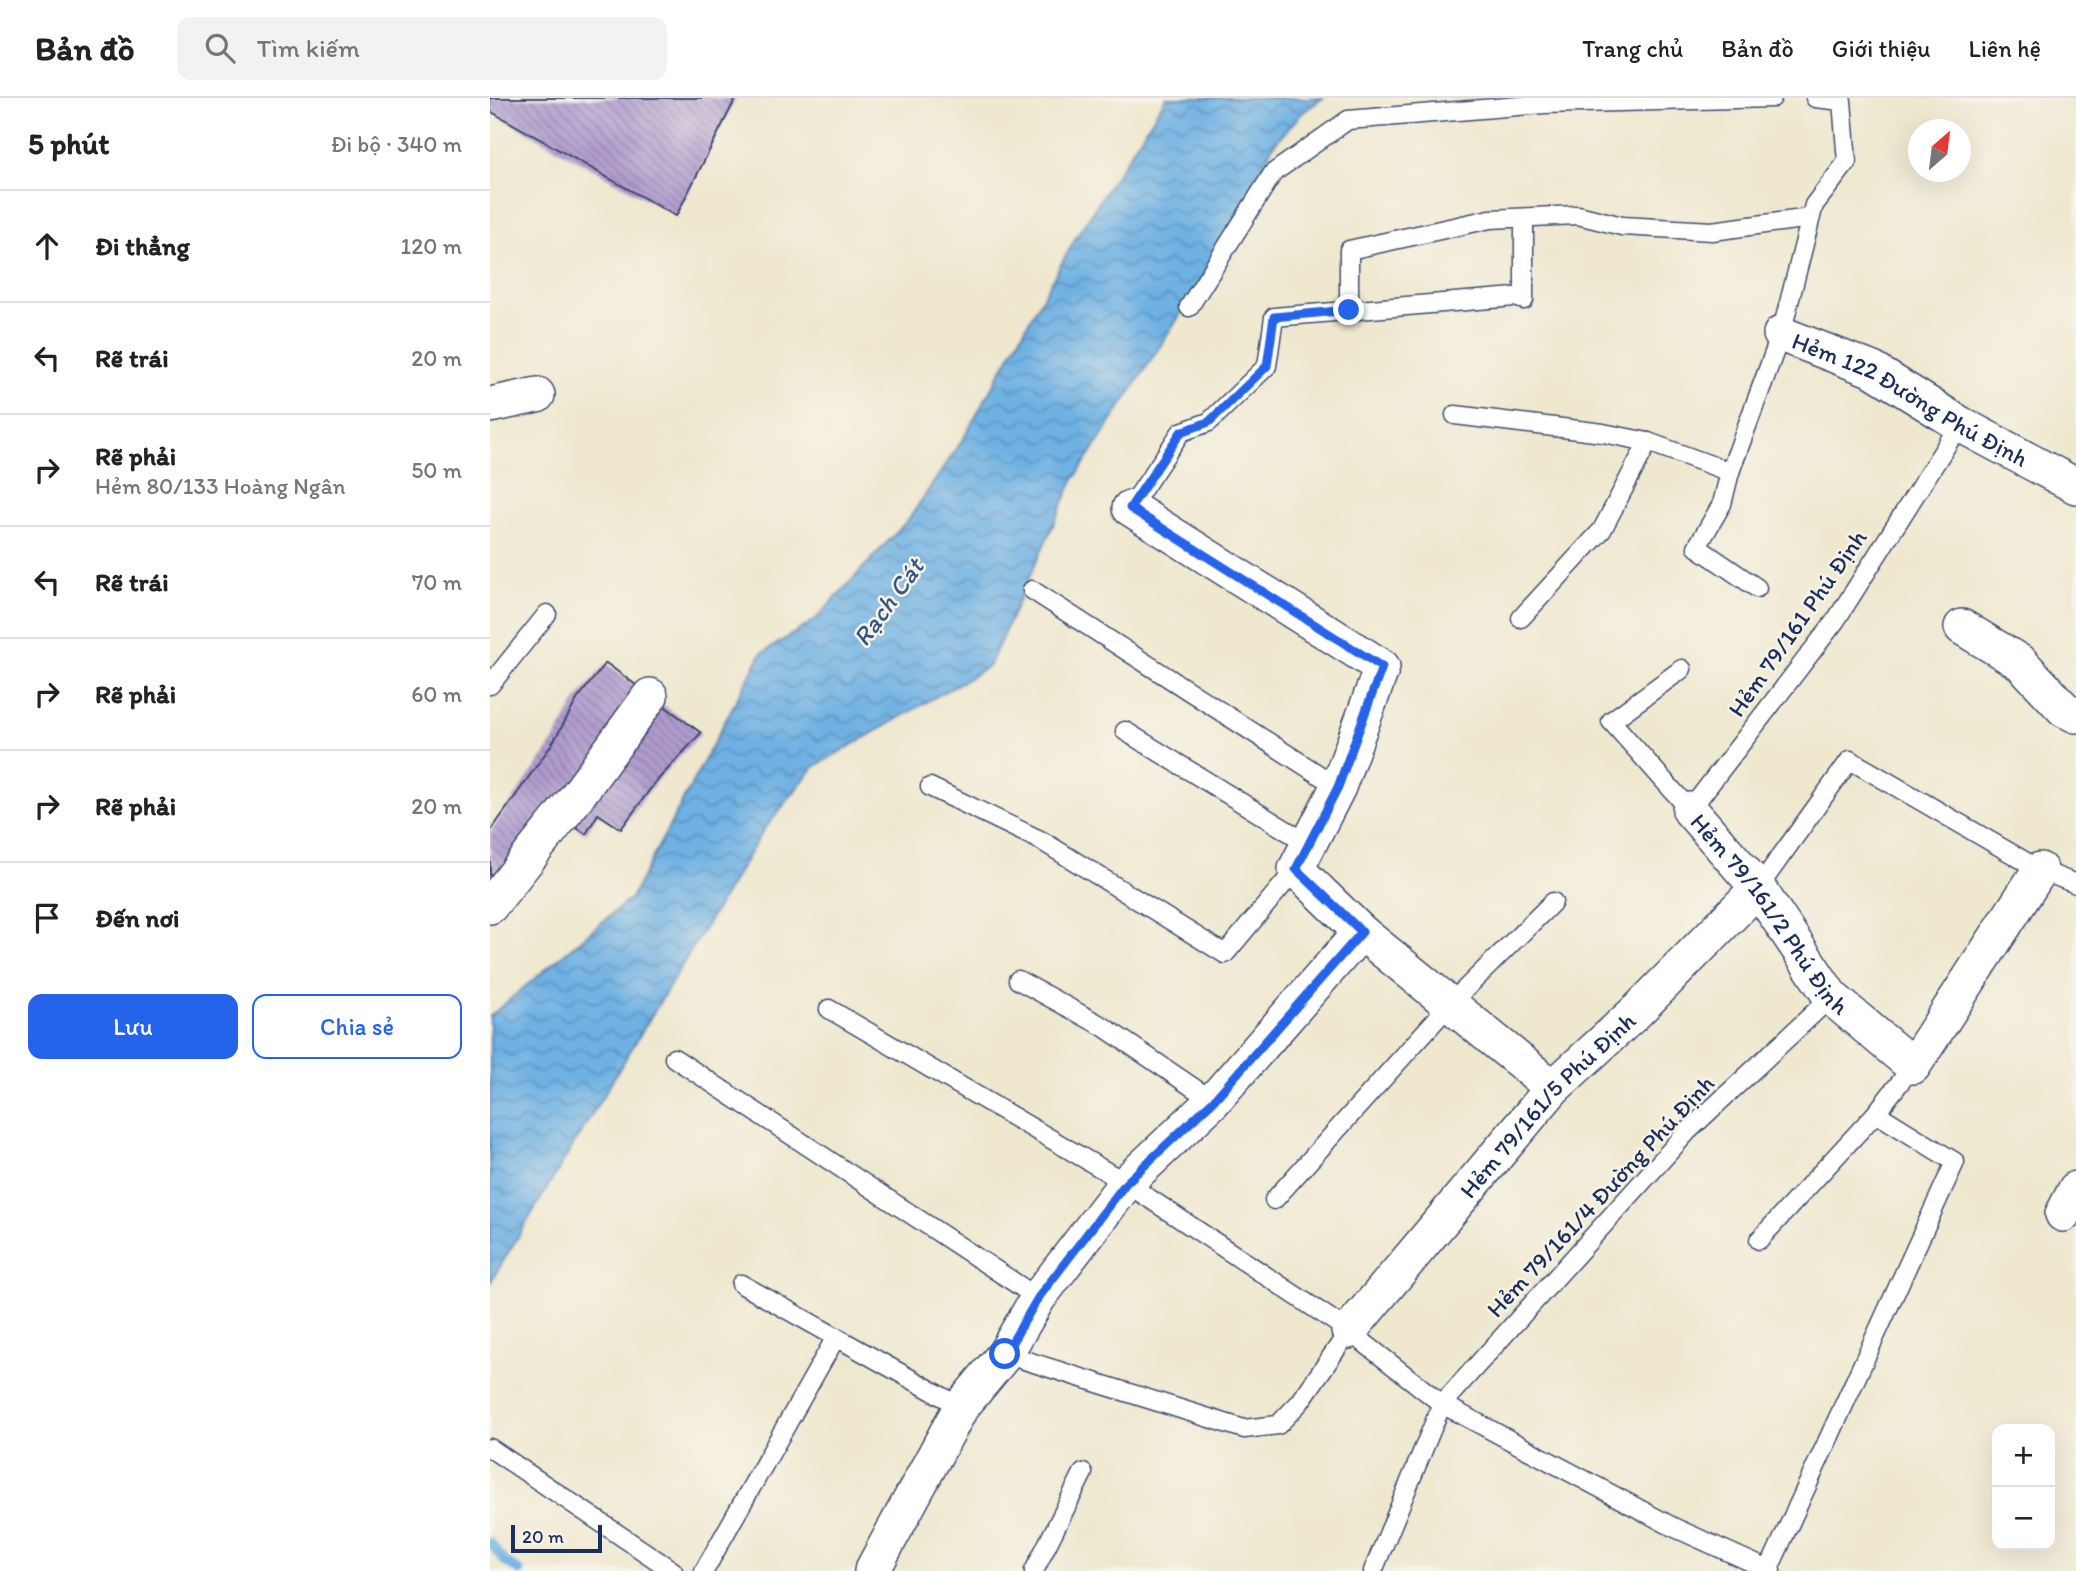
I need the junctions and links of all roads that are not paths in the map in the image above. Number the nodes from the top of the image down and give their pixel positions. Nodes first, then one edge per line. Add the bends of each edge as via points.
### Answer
1 (1772, 98) edge
2 (1815, 98) edge
3 (1524, 218) junction
4 (1810, 218) junction
5 (1189, 307) dead end
6 (1349, 310) junction
7 (1781, 334) junction
8 (537, 395) dead end
9 (490, 405) edge
10 (1455, 415) dead end
11 (1960, 424) junction
12 (1648, 442) junction
13 (1730, 472) junction
14 (2076, 486) edge
15 (1130, 508) joint
16 (1757, 588) dead end
17 (1032, 590) dead end
18 (547, 614) dead end
19 (1521, 618) dead end
20 (1962, 627) dead end
21 (1682, 669) dead end
22 (490, 685) edge
23 (650, 696) dead end
24 (2076, 715) edge
25 (1125, 731) dead end
26 (930, 787) dead end
27 (1338, 787) junction
28 (1690, 810) junction
29 (1301, 856) junction
30 (2040, 870) junction
31 (2076, 884) edge
32 (1758, 888) junction
33 (1552, 902) dead end
34 (490, 906) edge
35 (1362, 932) junction
36 (1018, 980) dead end
37 (1831, 998) junction
38 (1451, 1003) junction
39 (829, 1009) dead end
40 (674, 1058) dead end
41 (1913, 1066) junction
42 (1553, 1088) junction
43 (1213, 1101) junction
44 (1876, 1113) junction
45 (1126, 1183) junction
46 (1274, 1200) dead end
47 (1759, 1240) dead end
48 (741, 1284) dead end
49 (1038, 1298) junction
50 (1349, 1331) junction
51 (836, 1337) junction
52 (1005, 1354) junction
53 (1442, 1404) junction
54 (961, 1407) junction
55 (490, 1448) edge
56 (1083, 1473) dead end
57 (673, 1571) edge
58 (704, 1571) edge
59 (872, 1571) edge
60 (1034, 1571) edge
61 (1373, 1571) edge
62 (1769, 1571) edge

1 - 5 lane via 1544,104 1348,120 1273,173
2 - 4 lane via 1842,101 1847,162 1814,205
3 - 4 lane via 1578,215 1622,226 1712,231
3 - 6 lane via 1490,219 1349,250
3 - 6 lane via 1524,300 1515,297
4 - 7 lane
6 - 15 lane via 1274,317 1267,366 1209,422 1181,432
7 - 11 street, Hẻm 122 Đường Phú Định via 1873,370
7 - 13 lane
8 - 9 street
10 - 12 lane
11 - 14 street, Hẻm 122 Đường Phú Định
11 - 28 lane, Hẻm 79/161 Phú Định via 1836,620
12 - 13 lane
12 - 19 lane via 1602,530
13 - 16 lane via 1722,503 1697,547
15 - 27 street via 1382,667
17 - 27 lane
18 - 22 lane
20 - 24 street via 2021,663 2064,709
21 - 28 lane, Hẻm 79/161/2 Phú Định via 1611,721
23 - 34 street
25 - 29 lane
26 - 29 lane via 1042,841 1225,954
27 - 29 street
28 - 32 street, Hẻm 79/161/2 Phú Định
29 - 35 street
30 - 31 lane
30 - 32 lane via 1850,760
30 - 41 street
32 - 37 street, Hẻm 79/161/2 Phú Định
32 - 42 street, Hẻm 79/161/5 Phú Định via 1637,1011
33 - 38 lane
35 - 38 street
35 - 43 street
36 - 43 lane via 1104,1027
37 - 41 street, Hẻm 79/161/2 Phú Định
37 - 53 lane, Hẻm 79/161/4 Đường Phú Định via 1688,1131
38 - 42 street
38 - 46 lane
39 - 45 lane
40 - 49 lane
41 - 44 lane
42 - 50 street, Hẻm 79/161/5 Phú Định
43 - 45 street
44 - 47 lane
44 - 62 lane via 1955,1163
45 - 49 street
45 - 50 lane
48 - 51 lane
49 - 52 street
50 - 52 lane via 1300,1402 1278,1425 1244,1429
50 - 53 lane
51 - 54 lane
51 - 58 lane
52 - 54 street
53 - 61 lane, Hẻm 79/161/4 Đường Phú Định
53 - 62 lane via 1672,1527
54 - 59 street
55 - 57 lane
56 - 60 lane

